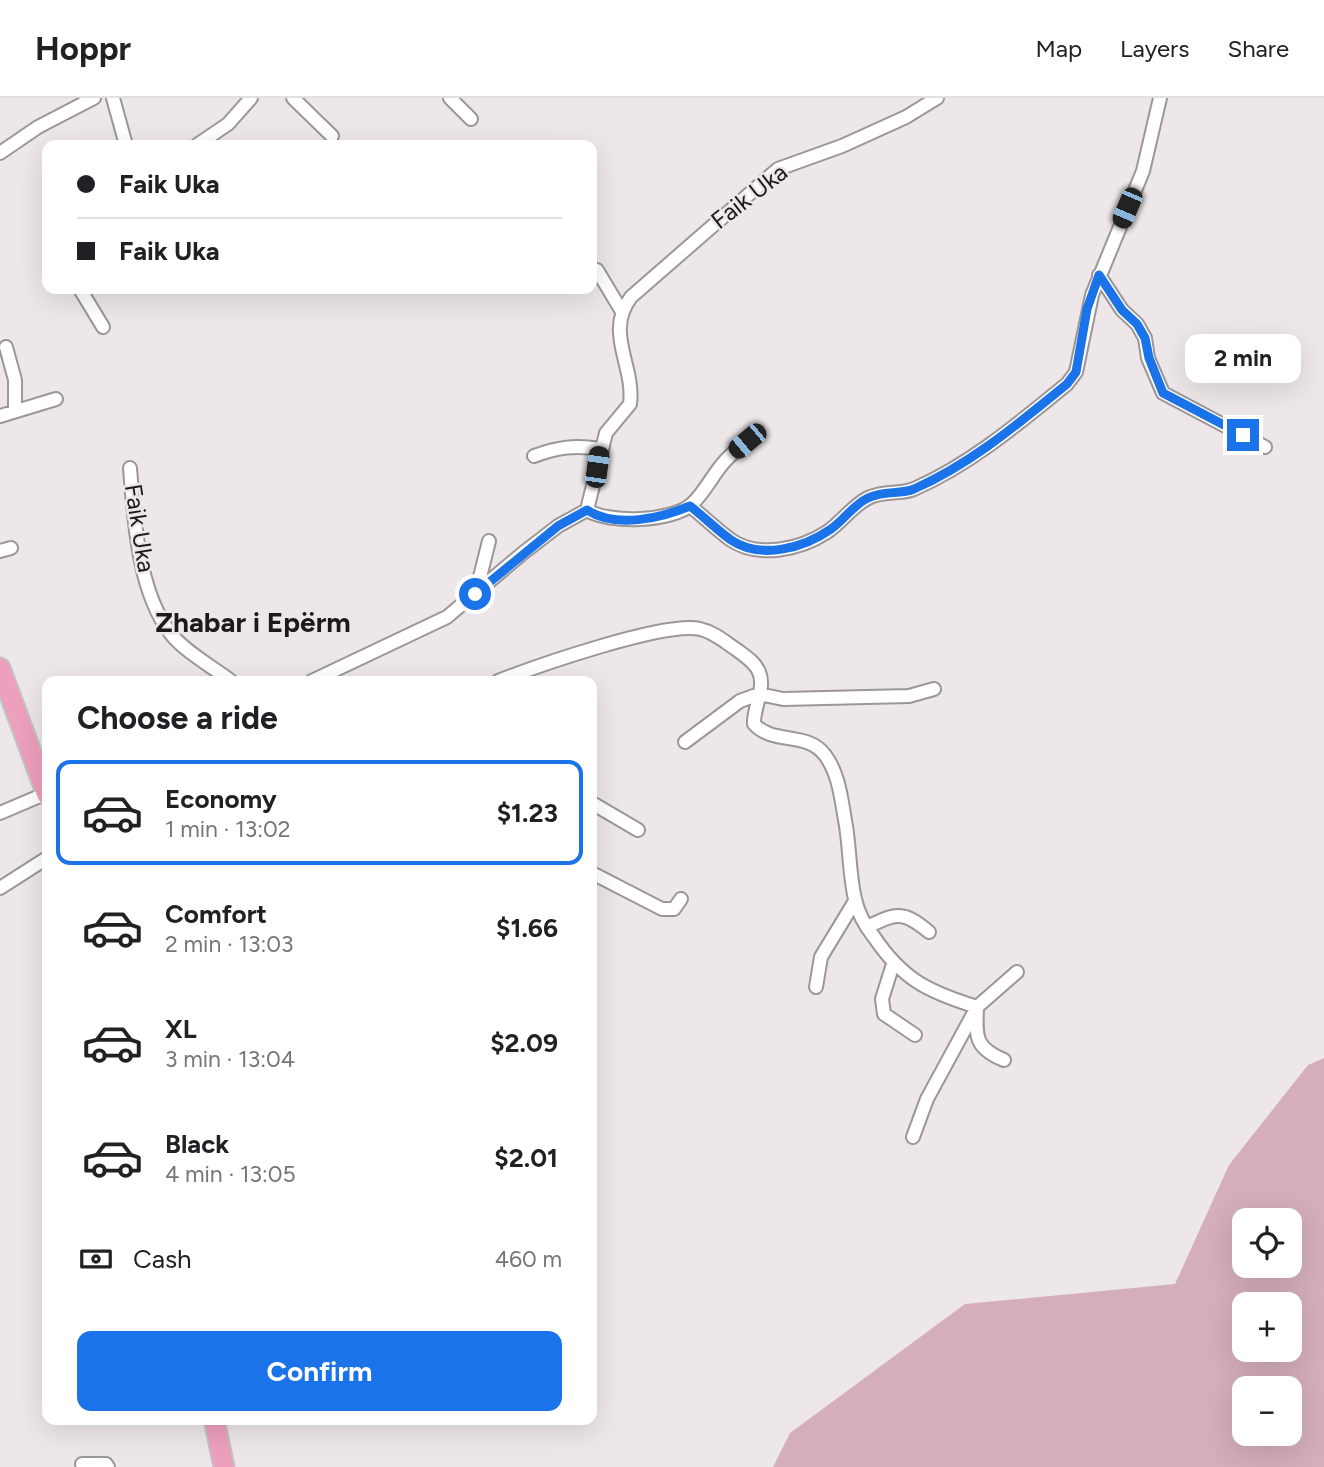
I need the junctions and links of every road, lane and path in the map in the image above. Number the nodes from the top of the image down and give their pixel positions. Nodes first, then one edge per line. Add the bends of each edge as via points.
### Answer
1 (94, 98) edge
2 (113, 98) edge
3 (251, 98) edge
4 (293, 98) edge
5 (450, 98) edge
6 (937, 98) edge
7 (1160, 98) edge
8 (471, 119) dead end
9 (332, 136) dead end
10 (125, 140) edge
11 (204, 140) edge
12 (0, 153) edge
13 (597, 270) dead end
14 (1099, 275) junction
15 (83, 294) edge
16 (621, 310) junction
17 (103, 327) dead end
18 (6, 347) dead end
19 (56, 399) dead end
20 (16, 411) junction
21 (0, 416) edge
22 (758, 432) dead end
23 (1265, 447) dead end
24 (600, 449) junction
25 (534, 456) dead end
26 (130, 468) dead end
27 (690, 506) junction
28 (587, 510) junction
29 (489, 541) dead end
30 (475, 594) junction
31 (0, 668) edge
32 (224, 676) edge
33 (323, 676) edge
34 (511, 676) edge
35 (934, 689) dead end
36 (759, 694) junction
37 (685, 742) dead end
38 (42, 765) edge
39 (42, 796) edge
40 (597, 806) edge
41 (0, 813) edge
42 (638, 830) dead end
43 (42, 861) edge
44 (597, 876) edge
45 (0, 888) edge
46 (681, 899) dead end
47 (855, 901) junction
48 (867, 927) junction
49 (929, 932) dead end
50 (893, 964) junction
51 (1017, 972) dead end
52 (816, 987) dead end
53 (977, 1006) junction
54 (915, 1035) dead end
55 (1004, 1060) dead end
56 (913, 1137) dead end
57 (215, 1425) edge
58 (82, 1464) dead end
59 (108, 1467) edge
60 (224, 1467) edge

1 - 12 street via 37,127
2 - 10 street
3 - 11 street via 228,124
4 - 9 street
5 - 8 street
6 - 16 street, Faik Uka via 842,146 778,169
7 - 14 street via 1143,172
13 - 16 street
14 - 23 street via 1145,338 1163,393
14 - 27 street via 1087,309 1076,372 976,455 911,491 890,490 866,499 825,533 790,548 750,548 733,541
15 - 17 street
16 - 24 street via 618,326 630,375 630,404 606,433
18 - 20 street via 15,380
19 - 20 street
20 - 21 street
22 - 27 street via 724,461
24 - 25 street via 576,445
24 - 28 street
26 - 32 street, Faik Uka via 141,560 165,625 177,640
27 - 28 street via 621,520 598,517
28 - 30 street via 558,526
29 - 30 street
30 - 33 street via 447,617
31 - 38 main road
34 - 36 street via 668,629 698,628 750,659 762,682
35 - 36 street via 909,696 783,699
36 - 37 street via 740,701
36 - 47 street via 754,724 762,733 813,744 832,765 841,791
39 - 41 street
40 - 42 street
43 - 45 street
44 - 46 street via 662,909 674,909
47 - 48 street
47 - 52 street via 821,957
48 - 49 street via 895,914 913,919
48 - 50 street
50 - 53 street via 938,995
50 - 54 street via 882,999 884,1014
51 - 53 street
53 - 55 street via 976,1035 986,1053
53 - 56 street via 927,1099
57 - 60 main road
58 - 59 street

